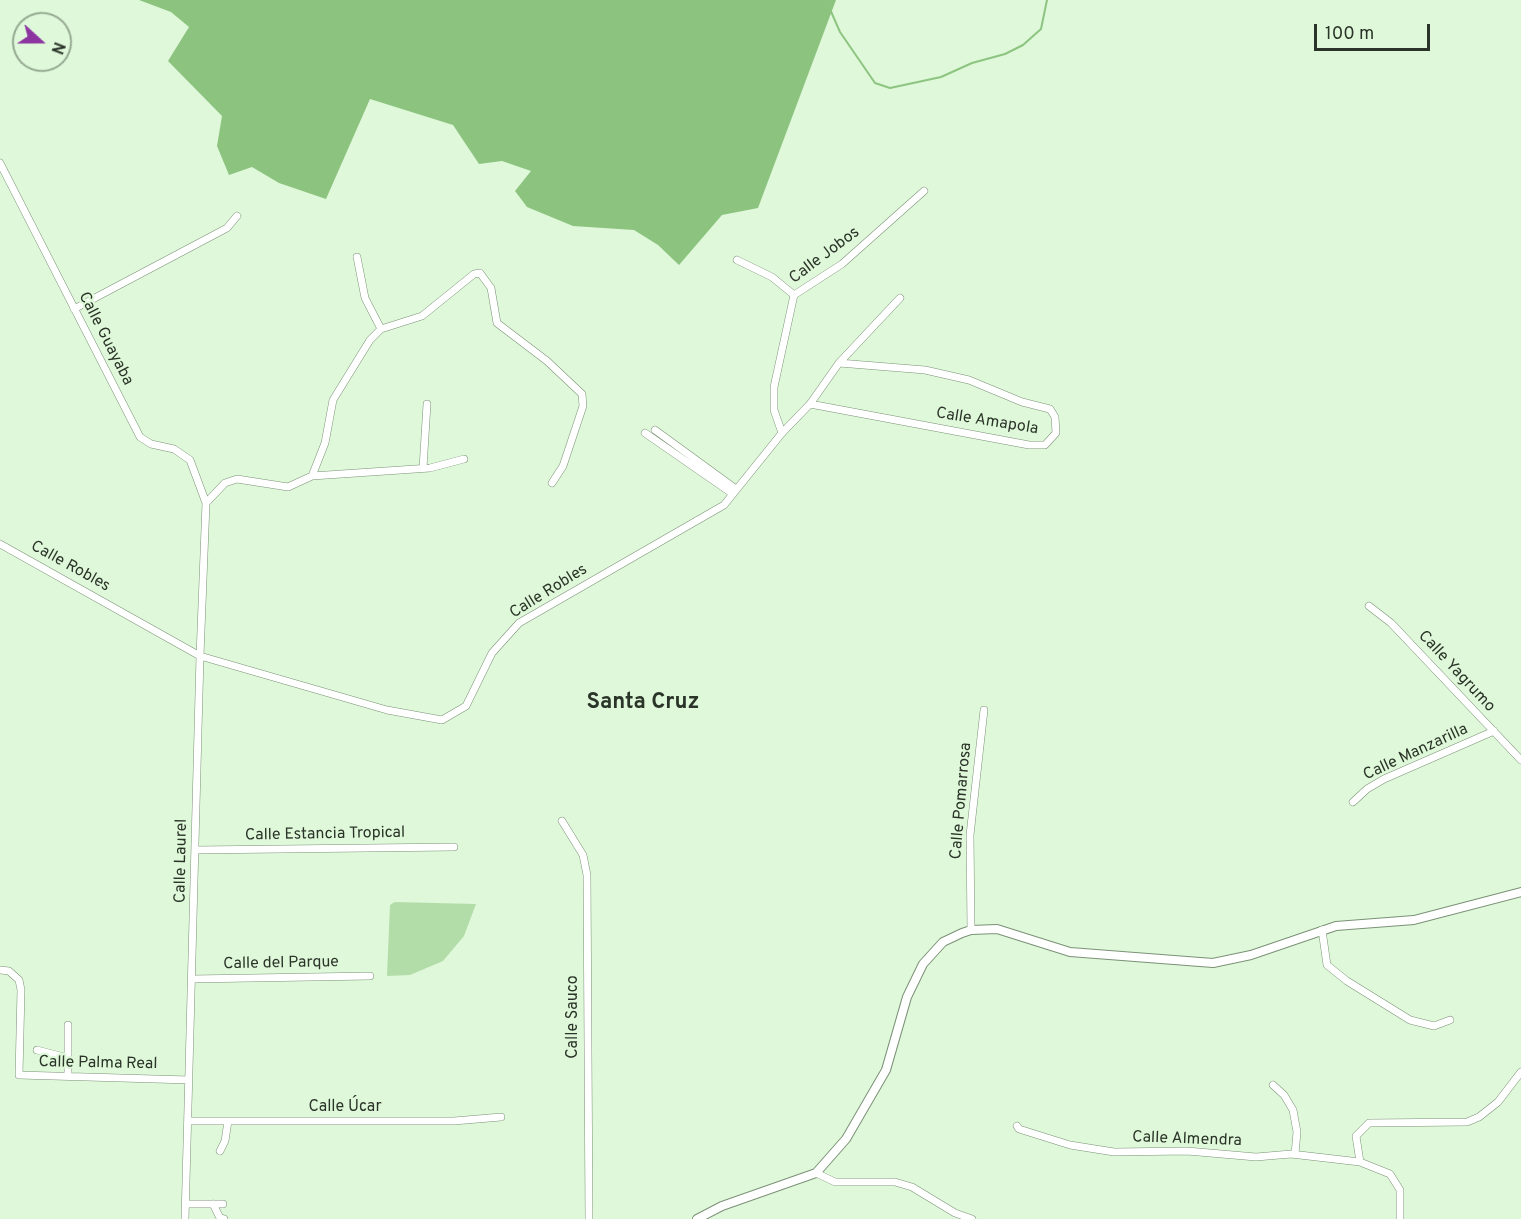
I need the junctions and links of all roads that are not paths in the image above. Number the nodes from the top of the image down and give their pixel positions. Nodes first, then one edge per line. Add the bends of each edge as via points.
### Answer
1 (0, 163) edge
2 (924, 191) dead end
3 (237, 216) dead end
4 (357, 257) dead end
5 (737, 260) dead end
6 (794, 295) junction
7 (900, 298) dead end
8 (74, 309) junction
9 (381, 329) junction
10 (839, 363) junction
11 (810, 404) junction
12 (427, 405) dead end
13 (655, 430) dead end
14 (645, 433) dead end
15 (782, 433) junction
16 (464, 459) dead end
17 (423, 468) junction
18 (312, 476) junction
19 (552, 483) dead end
20 (735, 492) junction
21 (206, 503) junction
22 (0, 544) edge
23 (1369, 606) dead end
24 (200, 656) junction
25 (984, 710) dead end
26 (1494, 731) junction
27 (1521, 760) edge
28 (1353, 802) dead end
29 (562, 821) dead end
30 (454, 847) dead end
31 (196, 850) junction
32 (1521, 892) edge
33 (971, 930) junction
34 (1322, 930) junction
35 (0, 970) edge
36 (370, 976) dead end
37 (192, 979) junction
38 (1450, 1020) dead end
39 (68, 1025) dead end
40 (37, 1050) dead end
41 (68, 1058) junction
42 (1521, 1072) edge
43 (68, 1077) junction
44 (189, 1080) junction
45 (1273, 1085) dead end
46 (501, 1117) dead end
47 (189, 1121) junction
48 (228, 1121) junction
49 (1017, 1126) dead end
50 (220, 1151) dead end
51 (1295, 1154) junction
52 (1360, 1162) junction
53 (816, 1173) junction
54 (186, 1204) junction
55 (213, 1204) junction
56 (223, 1204) dead end
57 (185, 1219) edge
58 (224, 1219) edge
59 (589, 1219) edge
60 (697, 1219) edge
61 (972, 1219) edge
62 (1400, 1219) edge

1 - 8 street, Calle Guayaba
2 - 6 street, Calle Jobos via 842,264
3 - 8 street via 227,228
4 - 9 street via 365,298
5 - 6 street via 772,277
6 - 15 street, Calle Jobos via 774,387 774,410
7 - 10 street, Calle Robles
8 - 21 street, Calle Guayaba via 140,437 174,449 190,460
9 - 18 street via 333,400 325,443
9 - 19 street via 422,316 480,273 491,288 497,323 582,394 583,406 563,466
10 - 11 street, Calle Robles
10 - 11 street, Calle Amapola via 925,370 969,380 1050,409 1056,417 1056,433 1045,445 1029,445
11 - 15 street, Calle Robles
12 - 17 street
13 - 20 street
14 - 20 street
15 - 20 street, Calle Robles
16 - 17 street
17 - 18 street
18 - 21 street via 288,487 237,479 225,483
20 - 24 street, Calle Robles via 724,505 519,623 492,653 466,706 442,720 387,710
21 - 24 street, Calle Laurel
22 - 24 street, Calle Robles
23 - 26 street, Calle Yagrumo via 1391,623
24 - 31 street, Calle Laurel
25 - 33 street, Calle Pomarrosa via 970,835
26 - 27 street, Calle Yagrumo
26 - 28 street, Calle Manzarilla via 1384,780
29 - 59 street, Calle Sauco via 583,855 587,875
30 - 31 street, Calle Estancia Tropical
31 - 37 street, Calle Laurel
32 - 34 street via 1414,920
33 - 34 street via 997,929 1071,952 1203,963 1251,955
33 - 53 street via 943,942 923,964 907,997 886,1070 846,1139
34 - 38 street via 1327,965 1347,981 1410,1020 1434,1026
35 - 43 street, Calle Palma Real via 9,971 19,980 21,990 19,1075
36 - 37 street, Calle del Parque
37 - 44 street, Calle Laurel
39 - 41 street
40 - 41 street
41 - 43 street
42 - 52 street via 1498,1102 1467,1122 1369,1123 1356,1136
43 - 44 street, Calle Palma Real
44 - 47 street, Calle Laurel
45 - 51 street via 1293,1110
46 - 48 street, Calle Úcar via 454,1121
47 - 48 street, Calle Úcar
47 - 54 street, Calle Laurel
48 - 50 street
49 - 51 street, Calle Almendra via 1070,1145 1114,1152 1187,1151 1256,1157
51 - 52 street, Calle Almendra
52 - 62 street, Calle Almendra via 1390,1174 1400,1190
53 - 60 street via 722,1206
53 - 61 street via 835,1182 895,1182 912,1187
54 - 55 street
54 - 57 street, Calle Laurel
55 - 56 street
55 - 58 street

